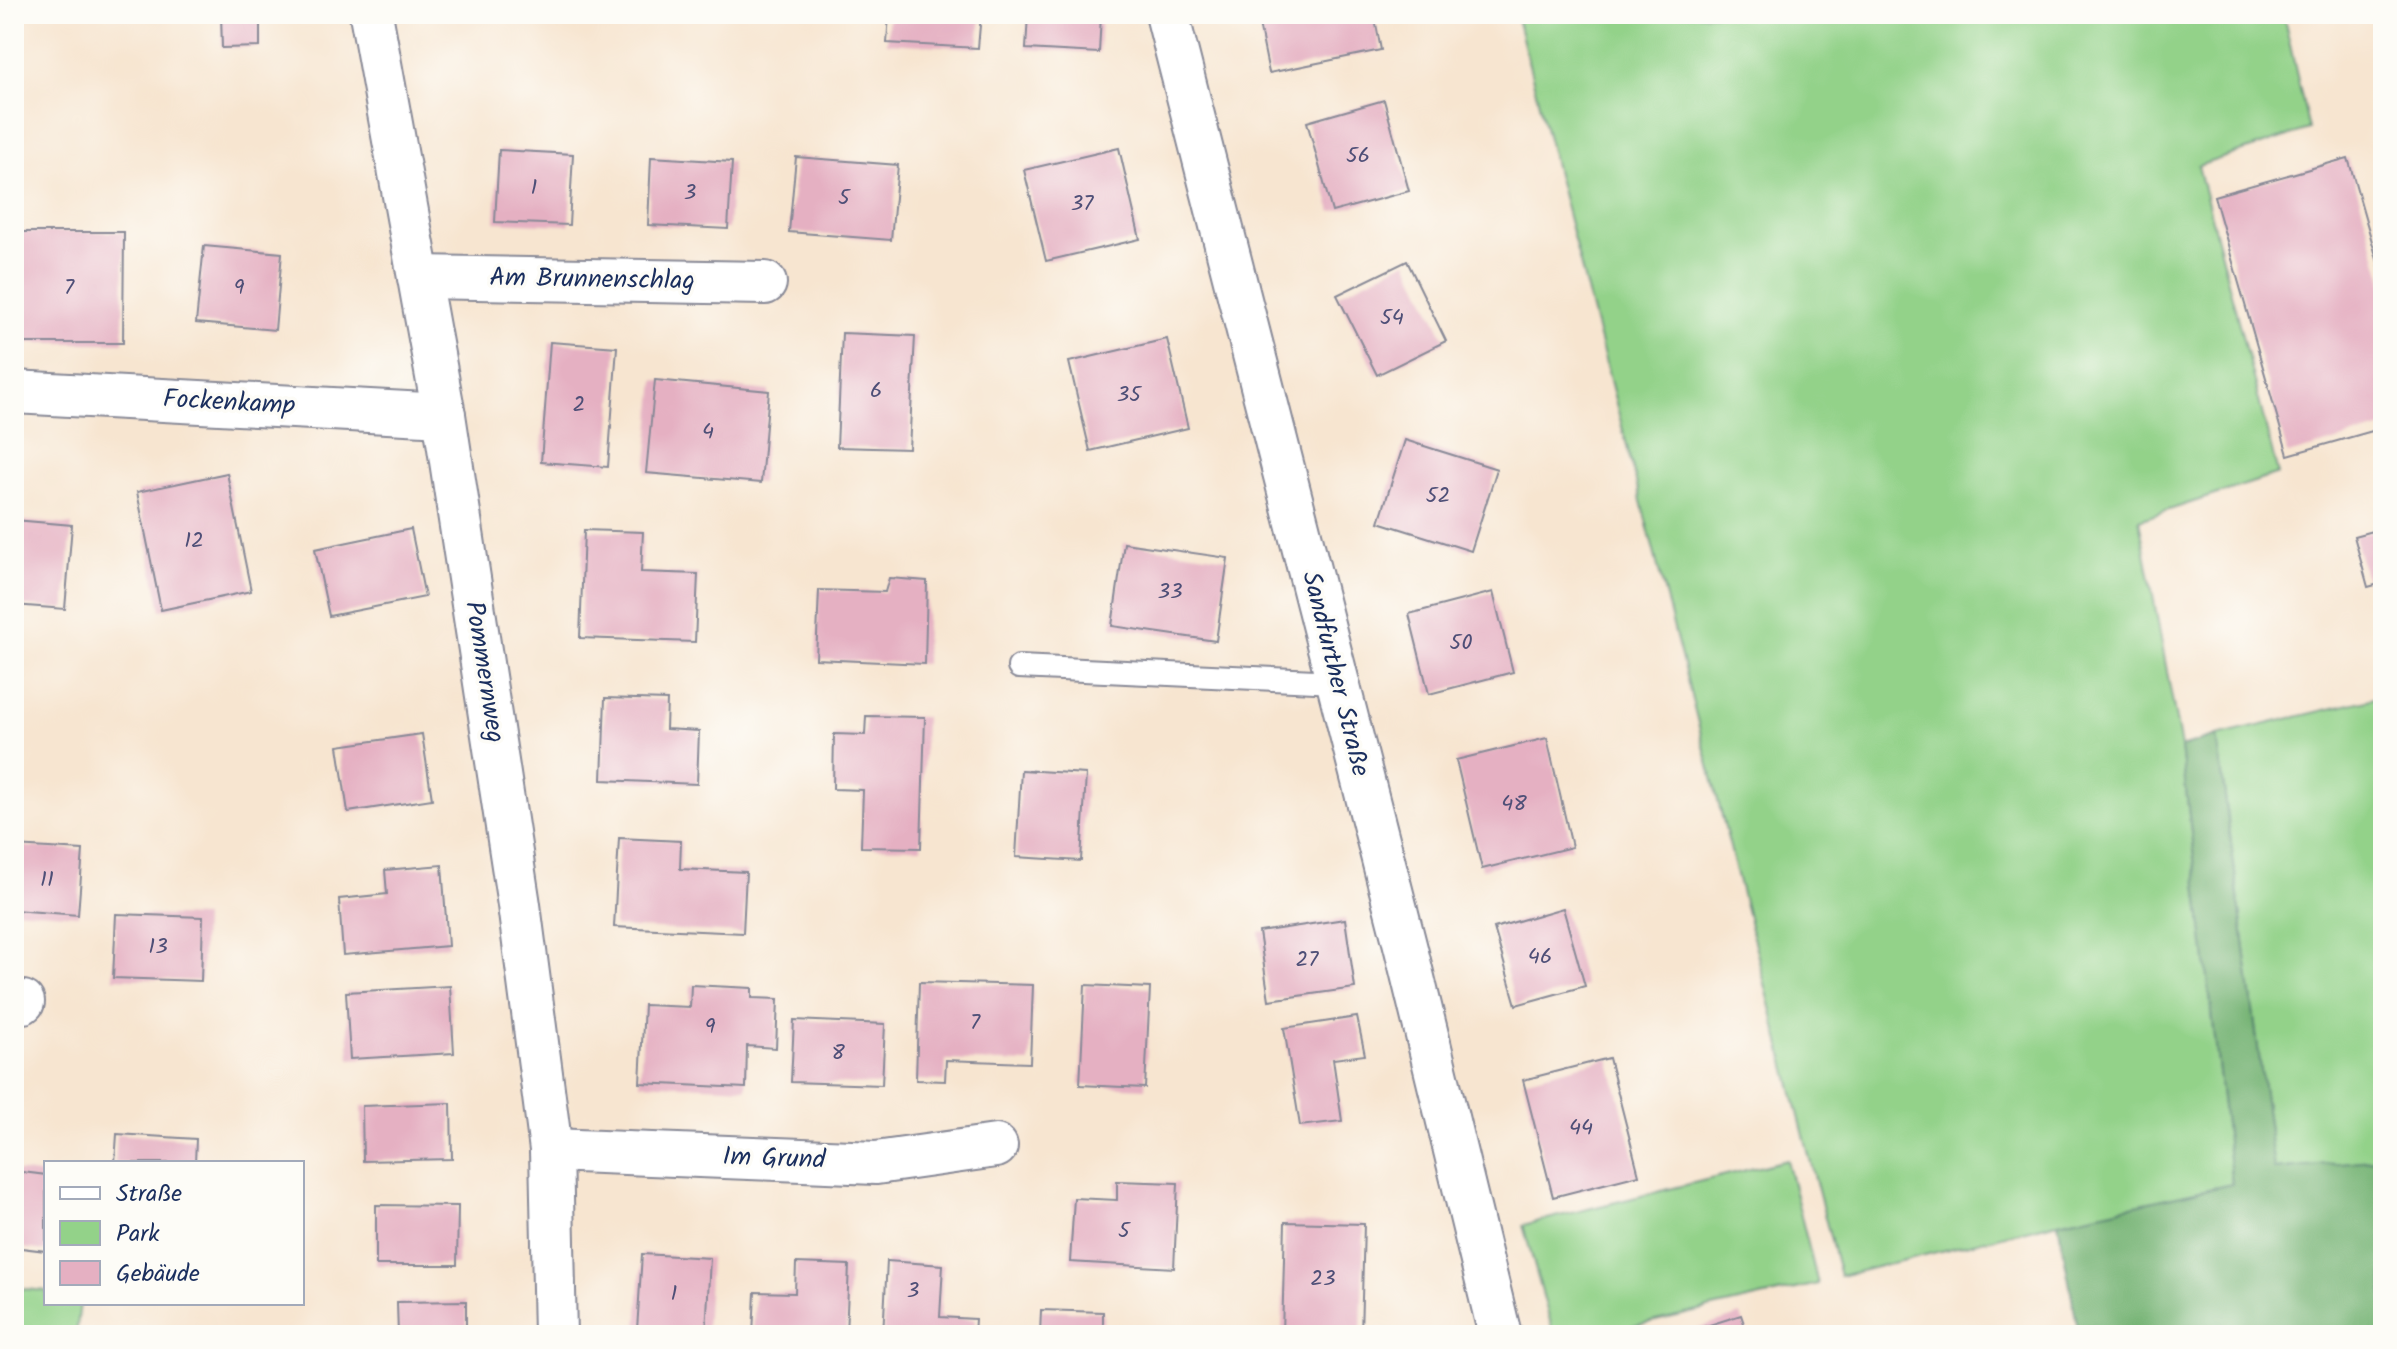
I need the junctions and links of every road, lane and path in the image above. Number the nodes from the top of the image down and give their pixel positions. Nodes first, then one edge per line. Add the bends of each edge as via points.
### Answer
1 (371, 14) edge
2 (1167, 14) edge
3 (419, 277) junction
4 (765, 283) dead end
5 (14, 392) edge
6 (444, 415) junction
7 (1019, 667) dead end
8 (1337, 682) junction
9 (996, 1146) dead end
10 (551, 1150) junction
11 (555, 1335) edge
12 (1500, 1335) edge

1 - 3 street, Pommernweg
2 - 8 street, Sandfurther Straße
3 - 4 street, Am Brunnenschlag
3 - 6 street, Pommernweg
5 - 6 street, Fockenkamp
6 - 10 street, Pommernweg
7 - 8 lane
8 - 12 street, Sandfurther Straße
9 - 10 street, Im Grund via 876,1163
10 - 11 street, Pommernweg

